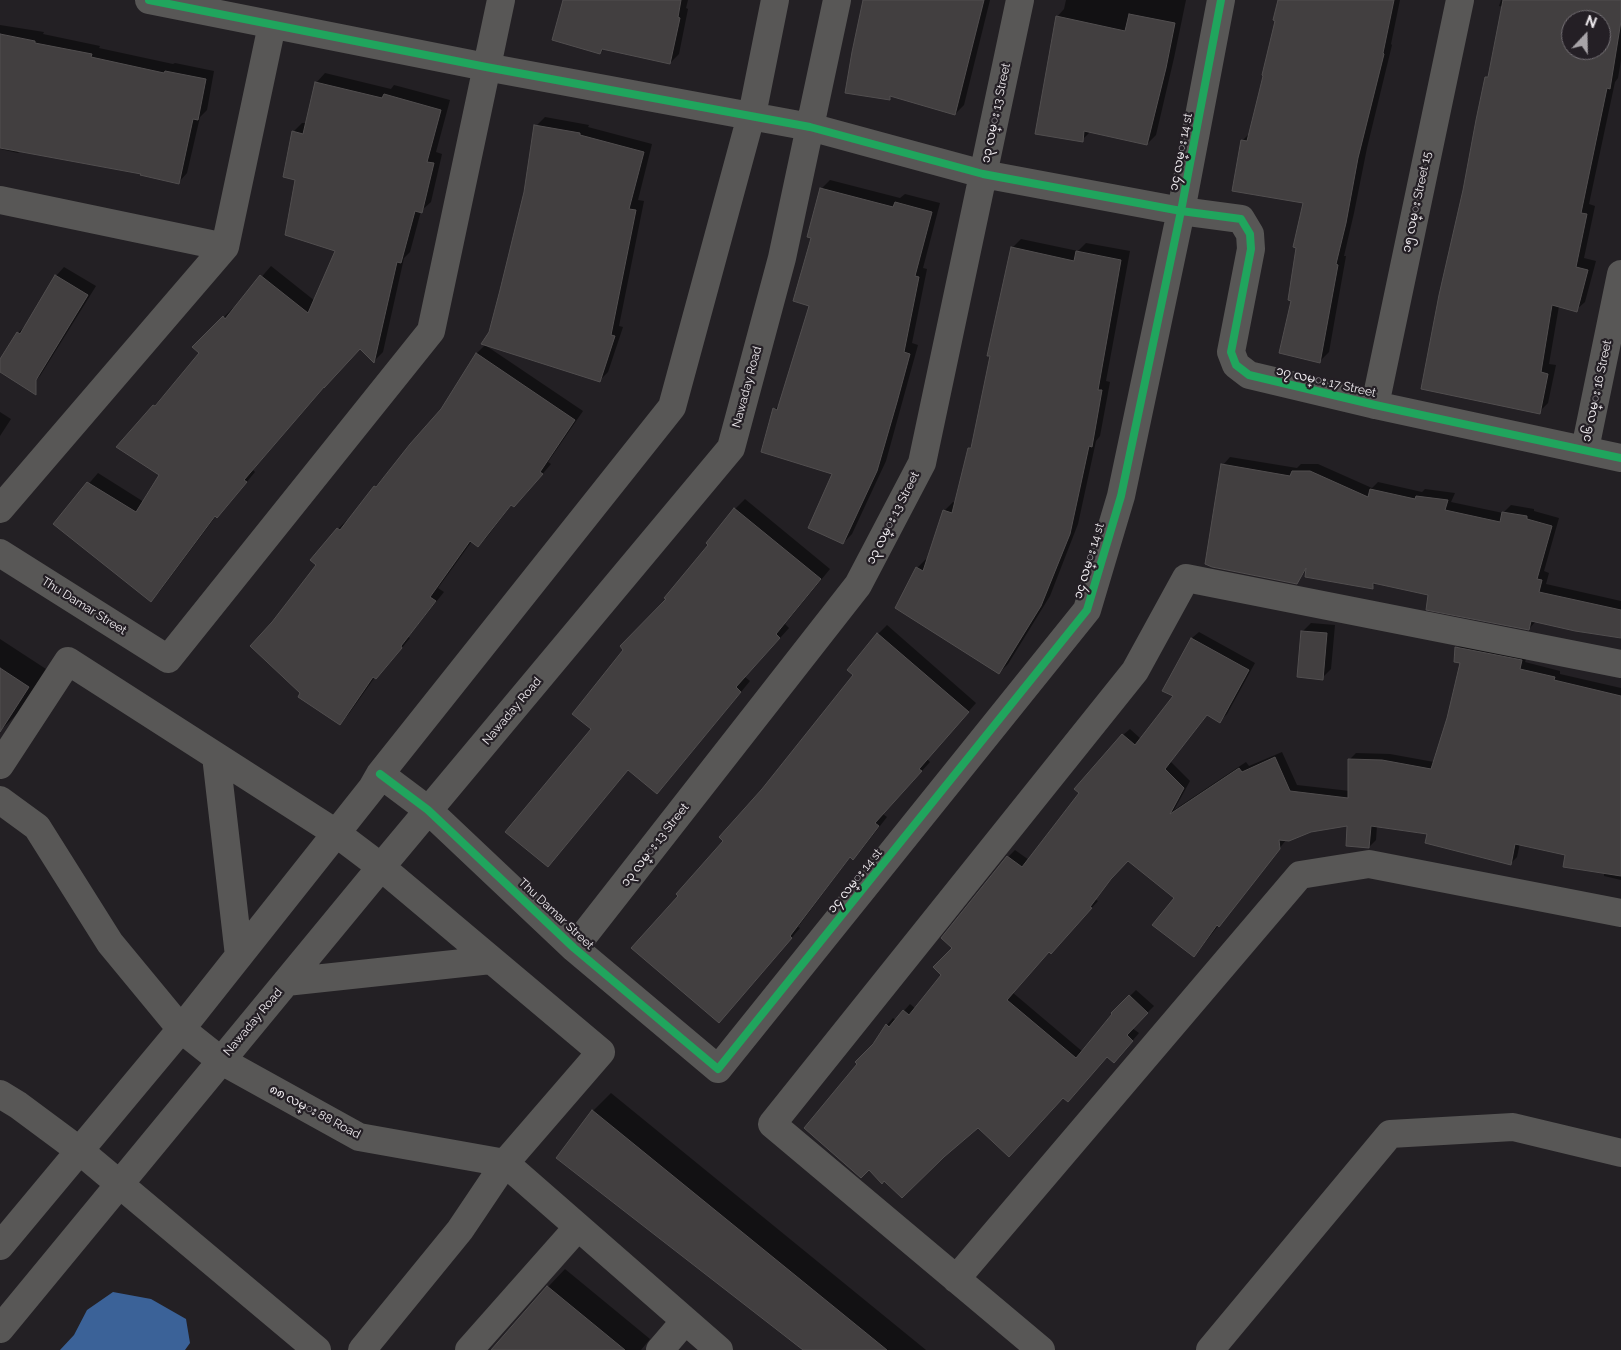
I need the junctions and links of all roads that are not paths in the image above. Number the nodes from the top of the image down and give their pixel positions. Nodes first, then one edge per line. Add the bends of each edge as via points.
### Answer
1 (149, 0) edge
2 (501, 0) edge
3 (775, 0) edge
4 (837, 0) edge
5 (1020, 0) edge
6 (1221, 0) edge
7 (1460, 0) edge
8 (272, 25) junction
9 (486, 67) junction
10 (751, 116) junction
11 (810, 128) junction
12 (983, 174) junction
13 (0, 200) edge
14 (1181, 211) junction
15 (225, 247) junction
16 (1621, 274) edge
17 (1375, 404) junction
18 (1585, 449) junction
19 (1621, 458) edge
20 (0, 509) edge
21 (0, 553) edge
22 (1621, 664) edge
23 (216, 756) junction
24 (0, 765) edge
25 (380, 774) junction
26 (0, 800) edge
27 (428, 810) junction
28 (336, 833) junction
29 (381, 867) junction
30 (1621, 913) edge
31 (574, 948) junction
32 (239, 956) junction
33 (491, 960) junction
34 (286, 982) junction
35 (181, 1029) junction
36 (220, 1060) junction
37 (718, 1069) joint
38 (0, 1094) edge
39 (80, 1151) junction
40 (1621, 1153) edge
41 (505, 1162) junction
42 (119, 1184) junction
43 (578, 1227) junction
44 (0, 1246) edge
45 (956, 1279) junction
46 (684, 1322) junction
47 (0, 1329) edge
48 (317, 1350) edge
49 (362, 1350) edge
50 (469, 1350) edge
51 (660, 1350) edge
52 (719, 1350) edge
53 (1041, 1350) edge
54 (1210, 1350) edge

1 - 8 street
2 - 9 street
3 - 10 street
4 - 11 street, Nawaday Road
5 - 12 street, ၁၃ လမ္း 13 Street
6 - 14 street, ၁၄ လမ္း 14 st
7 - 17 street, ၁၅ လမ္း Street 15
8 - 9 street
8 - 15 street
9 - 10 street
9 - 21 street, Thu Damar Street via 431,331 168,659
10 - 11 street
10 - 25 street via 672,407
11 - 12 street
11 - 27 street, Nawaday Road via 782,258 731,448
12 - 14 street
12 - 31 street, ၁၃ လမ္း 13 Street via 922,463 863,576
13 - 15 street
14 - 17 street, ၁၇ လမ္း 17 Street via 1241,219 1250,234 1251,249 1231,352 1236,366 1249,375
14 - 37 street, ၁၄ လမ္း 14 st via 1120,496 1086,610
15 - 20 street
16 - 18 street, ၁၆ လမ္း 16 Street
17 - 18 street, ၁၇ လမ္း 17 Street
18 - 19 street, ၁၇ လမ္း 17 Street
22 - 45 street via 1186,578 1135,671 772,1124
23 - 24 street via 68,662
23 - 28 street
23 - 32 street
25 - 27 street, Thu Damar Street
25 - 28 street
26 - 35 street, ၈၈ လမ္း 88 Road via 38,827 110,943
27 - 29 street, Nawaday Road
27 - 31 street, Thu Damar Street
28 - 29 street
28 - 32 street
29 - 33 street
29 - 34 street, Nawaday Road
30 - 45 street via 1368,864 1300,875
31 - 37 street, Thu Damar Street
32 - 35 street
33 - 34 street
33 - 41 street via 601,1052
34 - 36 street, Nawaday Road
35 - 36 street, ၈၈ လမ္း 88 Road
35 - 39 street
36 - 41 street, ၈၈ လမ္း 88 Road via 359,1137
36 - 42 street, Nawaday Road
38 - 39 street
39 - 42 street
39 - 44 street
40 - 54 street via 1513,1127 1390,1134
41 - 43 street
41 - 49 street via 460,1230
42 - 47 street, Nawaday Road
42 - 48 street
43 - 46 street
43 - 50 street
45 - 53 street
46 - 51 street
46 - 52 street

